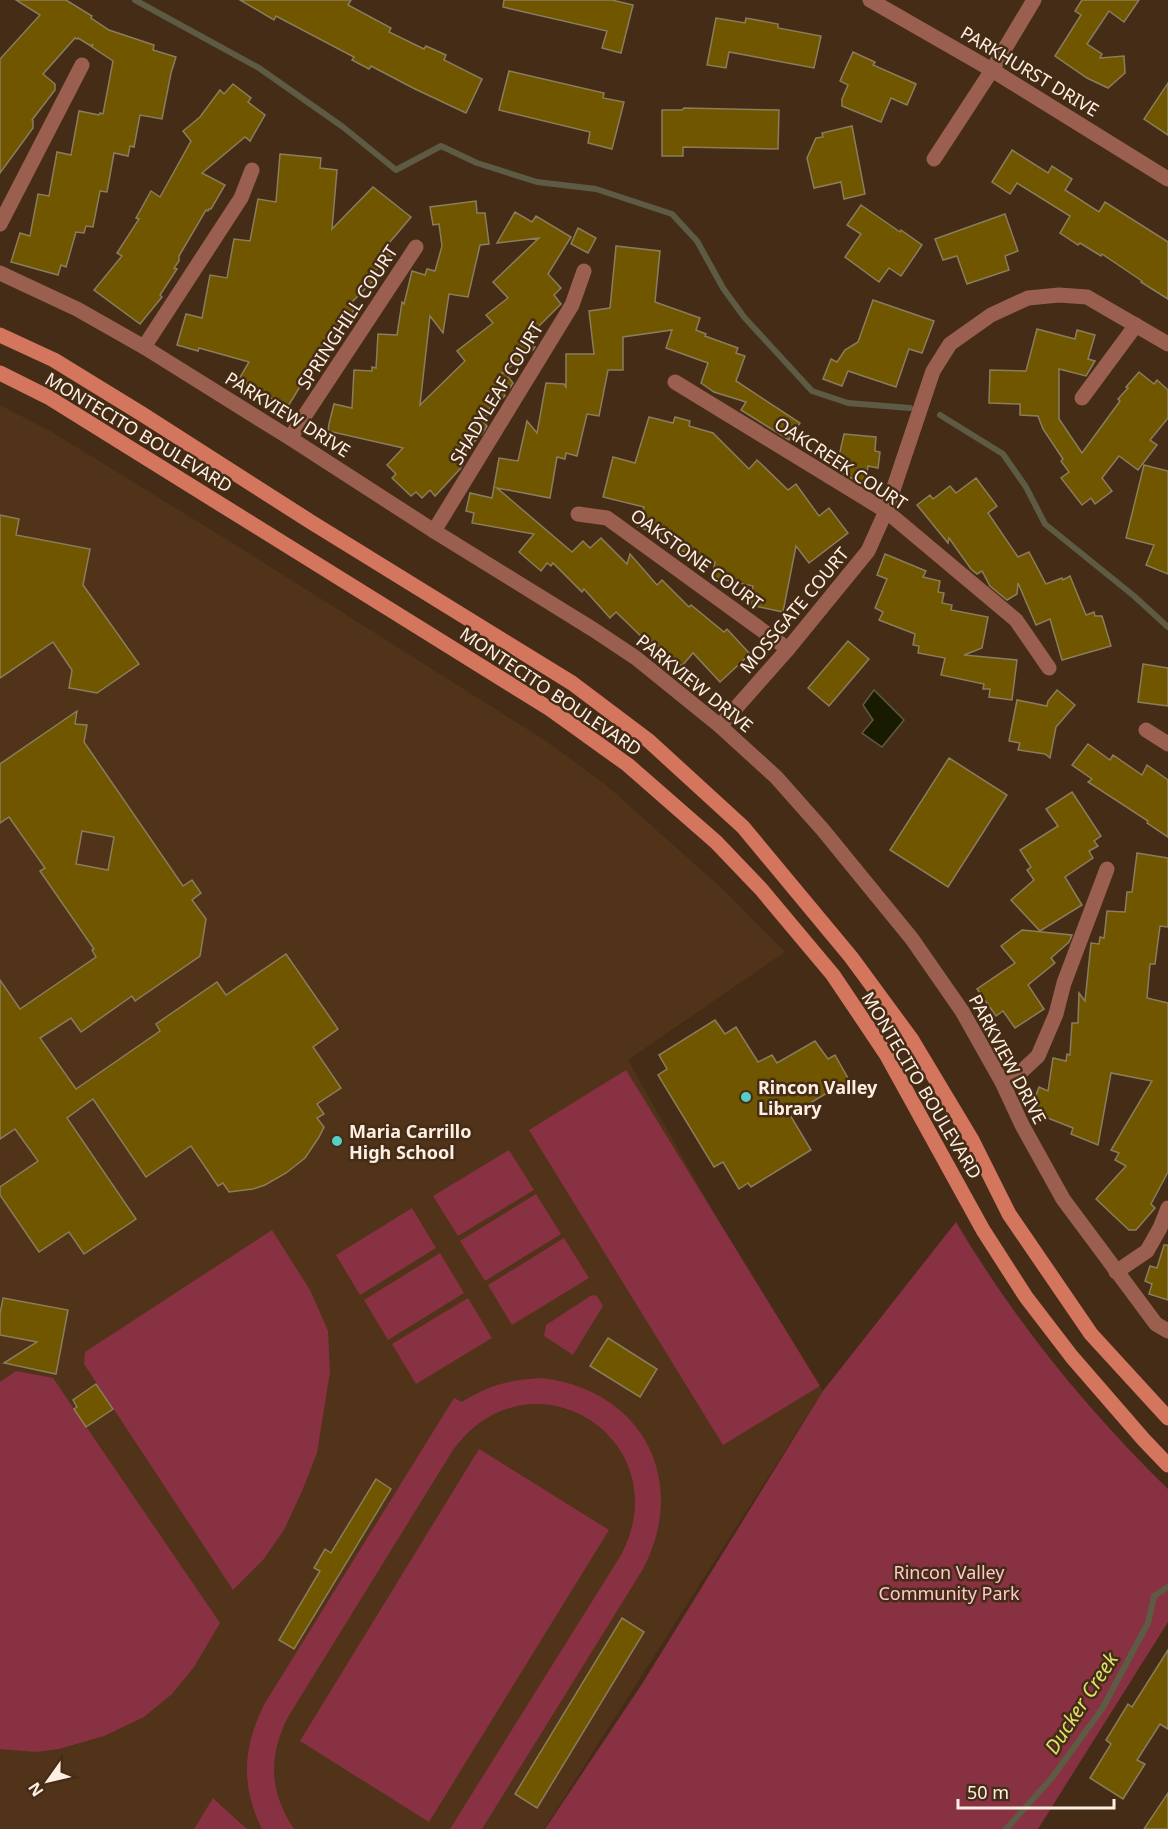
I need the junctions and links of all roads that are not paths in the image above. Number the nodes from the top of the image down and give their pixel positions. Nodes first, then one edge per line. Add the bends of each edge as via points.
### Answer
1 (870, 0) edge
2 (1034, 0) edge
3 (82, 65) dead end
4 (992, 70) junction
5 (934, 159) dead end
6 (252, 170) dead end
7 (1168, 179) edge
8 (0, 224) edge
9 (416, 247) dead end
10 (584, 272) dead end
11 (0, 273) edge
12 (1136, 325) junction
13 (0, 335) edge
14 (1168, 344) edge
15 (144, 347) junction
16 (0, 373) edge
17 (675, 382) dead end
18 (1082, 398) dead end
19 (290, 438) junction
20 (886, 511) junction
21 (578, 514) dead end
22 (434, 531) junction
23 (788, 649) junction
24 (1048, 669) dead end
25 (720, 726) junction
26 (1146, 730) dead end
27 (1168, 744) edge
28 (1107, 869) dead end
29 (1002, 1082) junction
30 (1168, 1208) edge
31 (1116, 1272) junction
32 (1168, 1331) edge
33 (1168, 1419) edge
34 (1168, 1465) edge

1 - 4 street, PARKHURST DRIVE
2 - 4 street
3 - 8 street
4 - 5 street
4 - 7 street, PARKHURST DRIVE
6 - 15 street via 241,198
9 - 19 street, SPRINGHILL COURT
10 - 22 street, SHADYLEAF COURT via 572,304
11 - 15 street, PARKVIEW DRIVE via 77,309
12 - 14 street, MOSSGATE COURT
12 - 18 street
12 - 20 street, MOSSGATE COURT via 1087,297 1028,298 991,315 950,344 933,371
13 - 33 main road, MONTECITO BOULEVARD via 54,360 572,683 649,741 743,827 851,957 912,1040 972,1140 1009,1214 1091,1334
15 - 19 street, PARKVIEW DRIVE
16 - 34 main road, MONTECITO BOULEVARD via 48,397 550,709 628,765 716,842 833,975 886,1054 983,1230 1026,1297 1072,1357
17 - 20 street, OAKCREEK COURT
19 - 22 street, PARKVIEW DRIVE
20 - 23 street, MOSSGATE COURT via 868,551
20 - 24 street, OAKCREEK COURT via 1016,620
21 - 23 street, OAKSTONE COURT via 607,518
22 - 25 street, PARKVIEW DRIVE via 636,658
23 - 25 street, MOSSGATE COURT
25 - 29 street, PARKVIEW DRIVE via 776,777 912,939 962,1011
26 - 27 street
28 - 29 street via 1038,1056
29 - 31 street, PARKVIEW DRIVE via 1063,1199
30 - 31 street via 1147,1251
31 - 32 street, PARKVIEW DRIVE via 1156,1324

